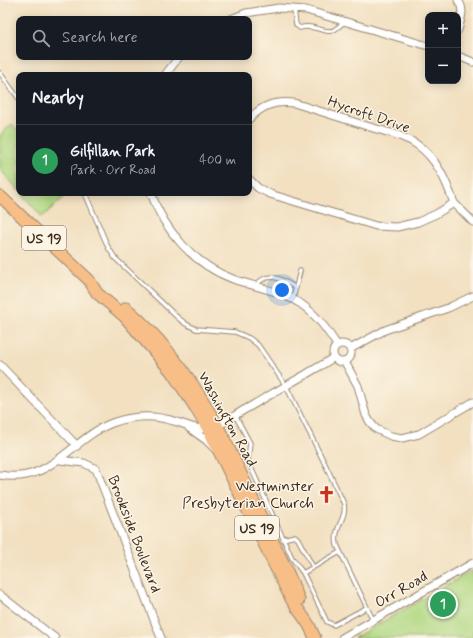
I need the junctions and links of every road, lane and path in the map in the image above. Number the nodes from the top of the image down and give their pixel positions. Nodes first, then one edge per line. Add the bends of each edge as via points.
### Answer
1 (458, 0) edge
2 (294, 8) junction
3 (238, 16) edge
4 (461, 19) edge
5 (344, 21) junction
6 (425, 45) edge
7 (461, 57) edge
8 (177, 60) edge
9 (473, 62) edge
10 (167, 72) edge
11 (0, 73) edge
12 (16, 95) edge
13 (252, 116) edge
14 (252, 182) edge
15 (0, 196) edge
16 (86, 196) edge
17 (153, 196) edge
18 (454, 203) junction
19 (473, 222) edge
20 (300, 271) dead end
21 (254, 286) junction
22 (296, 288) junction
23 (473, 296) edge
24 (293, 299) junction
25 (337, 345) junction
26 (350, 349) junction
27 (334, 358) junction
28 (345, 362) junction
29 (0, 365) edge
30 (286, 386) junction
31 (473, 402) edge
32 (235, 415) junction
33 (184, 424) junction
34 (212, 427) junction
35 (77, 446) junction
36 (220, 454) junction
37 (60, 460) junction
38 (0, 475) edge
39 (283, 539) junction
40 (340, 552) junction
41 (473, 563) edge
42 (313, 567) junction
43 (303, 573) junction
44 (0, 596) edge
45 (366, 608) junction
46 (373, 620) junction
47 (309, 626) junction
48 (55, 638) edge
49 (161, 638) edge
50 (315, 638) edge
51 (342, 638) edge

1 - 4 street via 462,5
2 - 3 street via 279,8
2 - 5 street
2 - 5 lane via 296,26 300,28 308,26 332,31
5 - 6 street
7 - 9 street
8 - 10 street
11 - 12 lane
13 - 18 street, Hycroft Drive via 270,103 281,101 399,136 417,144 430,156 440,170
14 - 18 street via 270,194 376,226 397,227 418,222
15 - 34 main road, Washington Road / US 19 via 89,280 97,293 121,313 171,371
16 - 30 lane via 108,248 137,280 186,324 196,329 235,332 252,340 262,350
17 - 21 street via 172,233 185,248 208,267
18 - 19 street, Hycroft Drive
20 - 22 lane
21 - 22 lane via 259,280 274,277
21 - 24 street
22 - 24 lane
23 - 26 street via 448,308 385,330
24 - 25 street via 318,318
25 - 26 street via 343,344
25 - 27 street via 333,350
26 - 28 street via 351,355
27 - 28 street
27 - 30 street
28 - 31 street via 356,382 370,422 376,429 391,436 402,438 419,434
29 - 35 street
30 - 32 street
30 - 40 lane via 344,504 345,510 335,537
32 - 34 street
32 - 39 lane via 250,444 248,461
33 - 34 street via 196,428
33 - 35 street via 152,417 126,419 103,428
33 - 36 street
34 - 36 main road, Washington Road / US 19
34 - 47 main road, Washington Road / US 19 via 248,490 297,594
35 - 37 street
36 - 47 main road, Washington Road / US 19 via 291,599
37 - 38 street via 29,476
37 - 49 street, Brookside Boulevard via 84,463 96,470
39 - 42 lane via 295,536
39 - 43 lane
40 - 42 lane
40 - 45 lane
41 - 46 street, Orr Road
42 - 43 lane
43 - 45 lane via 327,622 334,625
44 - 48 street
45 - 46 lane
46 - 51 street, Orr Road
47 - 50 main road, Washington Road / US 19

